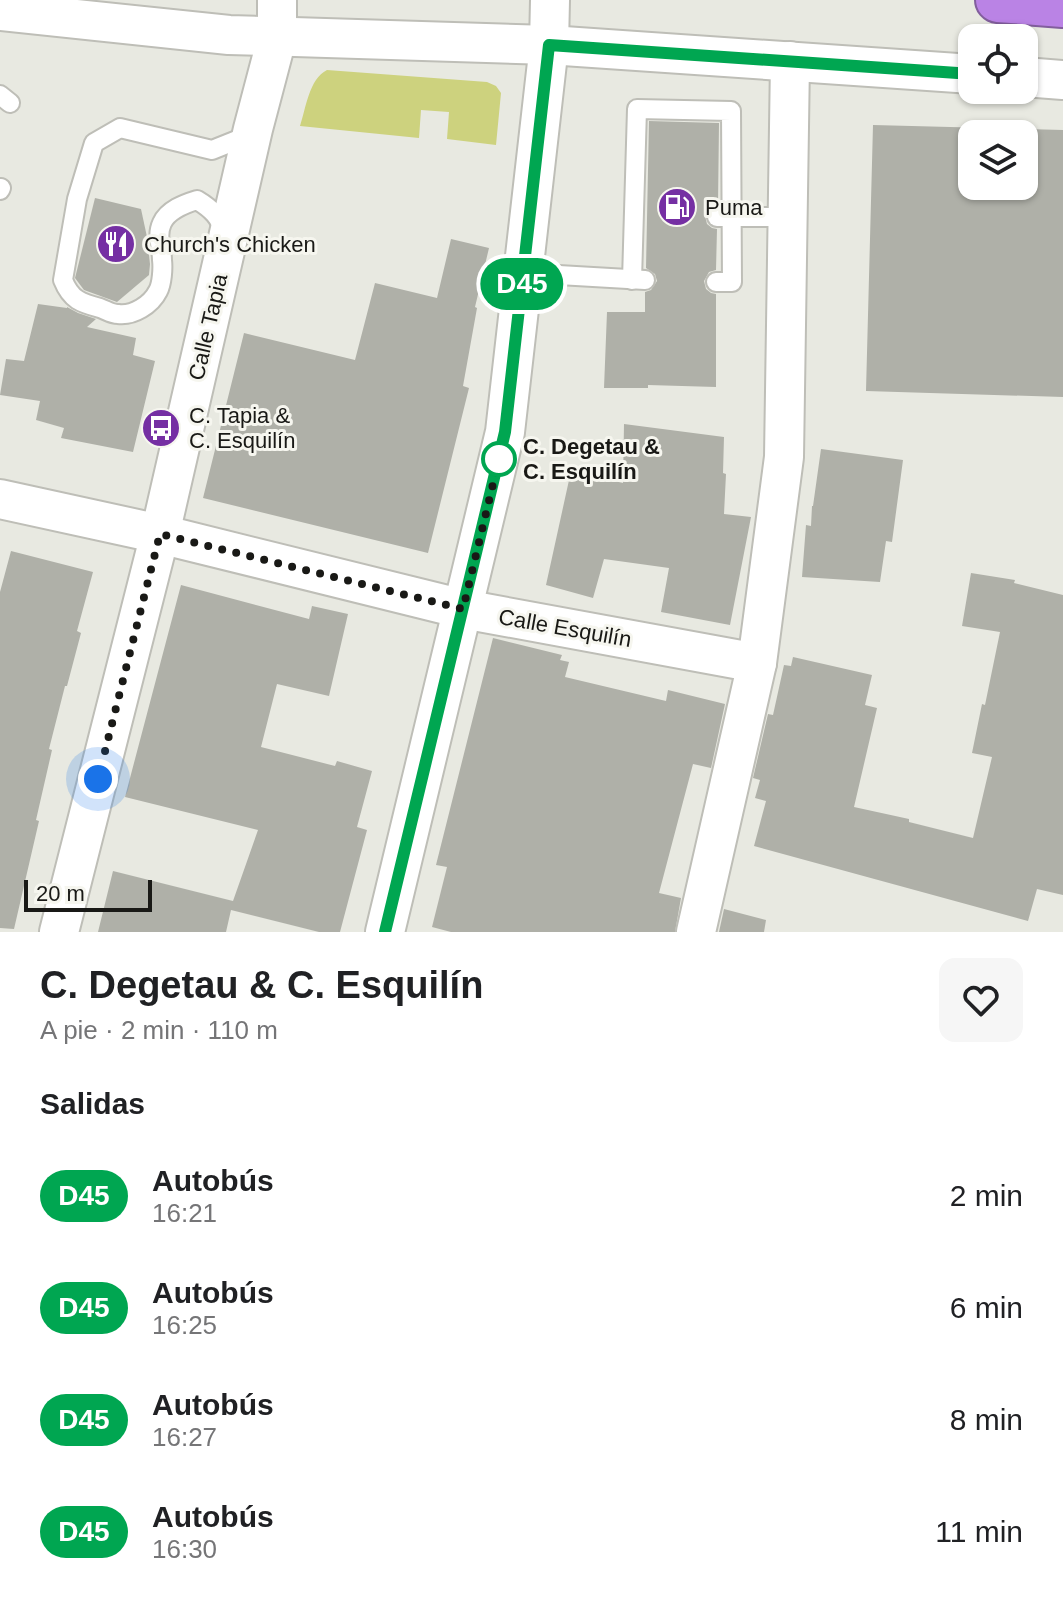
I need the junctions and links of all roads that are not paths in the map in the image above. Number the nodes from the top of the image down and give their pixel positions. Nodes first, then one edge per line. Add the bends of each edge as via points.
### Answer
1 (277, 0) edge
2 (550, 0) edge
3 (998, 0) edge
4 (1063, 5) edge
5 (0, 11) edge
6 (277, 38) junction
7 (549, 45) junction
8 (790, 61) junction
9 (958, 73) edge
10 (1038, 78) edge
11 (1063, 80) edge
12 (253, 129) junction
13 (724, 217) junction
14 (788, 217) junction
15 (227, 243) junction
16 (524, 273) junction
17 (716, 282) dead end
18 (0, 499) edge
19 (160, 534) junction
20 (463, 609) junction
21 (757, 663) junction
22 (59, 932) edge
23 (385, 932) edge
24 (696, 932) edge

1 - 6 street, Calle Tapia
2 - 7 street
3 - 4 highway
5 - 6 street
6 - 7 street
6 - 12 street, Calle Tapia
7 - 8 street
7 - 16 street
8 - 9 street
8 - 14 street
10 - 11 street
12 - 15 street, Calle Tapia
12 - 15 lane via 212,150 120,128 94,143 77,199 63,280 76,299 115,314 129,314 148,304 160,289 162,222 180,205 197,200 222,222
13 - 14 lane
13 - 16 lane via 731,111 637,109 642,158 639,280
13 - 17 lane via 732,282
14 - 21 street via 784,457
15 - 19 street, Calle Tapia
16 - 20 street via 505,432
18 - 19 street, Calle Esquilín
19 - 20 street, Calle Esquilín
19 - 22 street, Calle Tapia
20 - 21 street, Calle Esquilín
20 - 23 street
21 - 24 street

